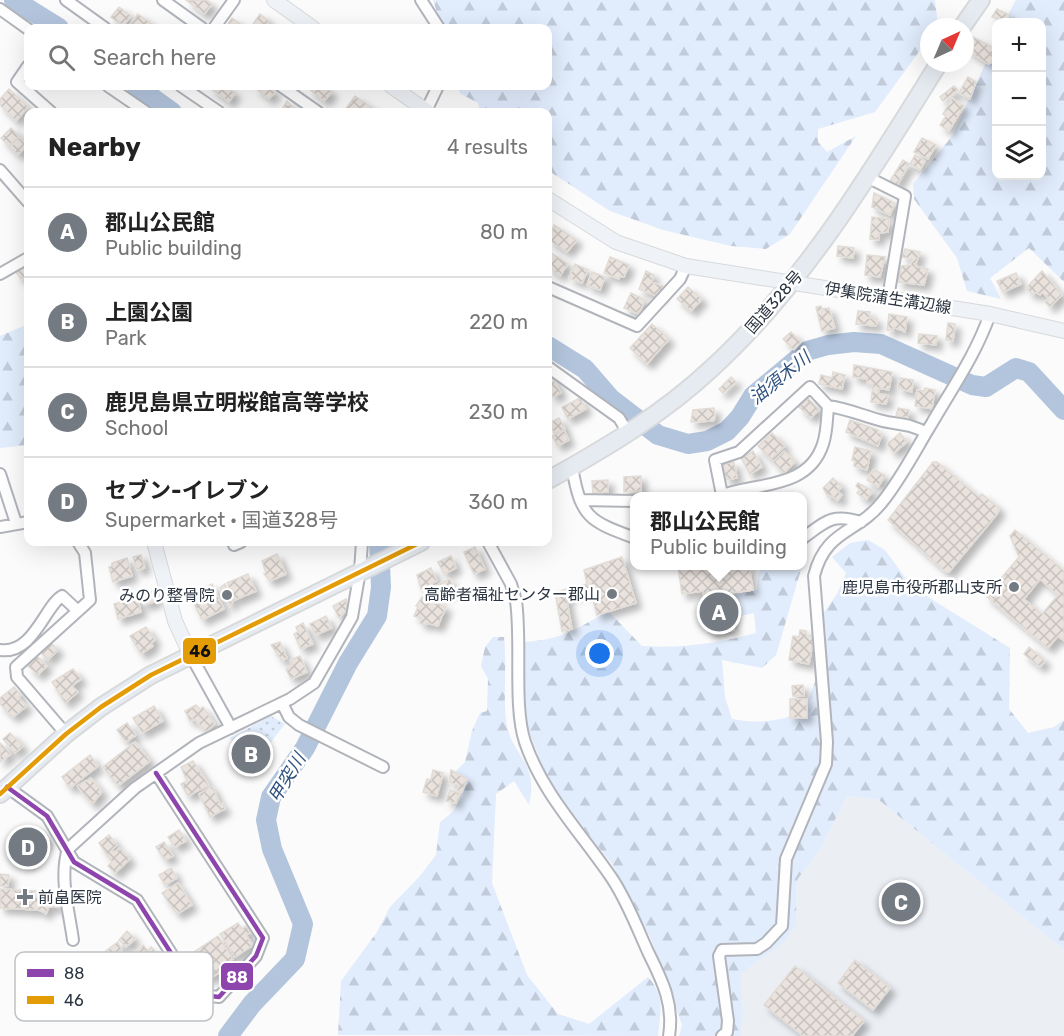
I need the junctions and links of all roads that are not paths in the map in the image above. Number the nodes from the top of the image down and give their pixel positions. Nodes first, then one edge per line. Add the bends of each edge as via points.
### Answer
1 (66, 0) edge
2 (163, 0) edge
3 (234, 0) edge
4 (274, 0) edge
5 (421, 0) edge
6 (981, 0) edge
7 (0, 9) edge
8 (968, 18) edge
9 (99, 24) edge
10 (196, 24) edge
11 (217, 24) edge
12 (307, 24) edge
13 (436, 24) edge
14 (24, 26) edge
15 (24, 72) edge
16 (933, 72) edge
17 (24, 88) edge
18 (26, 90) edge
19 (114, 90) edge
20 (187, 90) edge
21 (286, 90) edge
22 (396, 90) edge
23 (436, 90) edge
24 (46, 108) edge
25 (140, 108) edge
26 (213, 108) edge
27 (312, 108) edge
28 (421, 108) edge
29 (428, 108) edge
30 (0, 170) edge
31 (867, 177) junction
32 (24, 197) edge
33 (552, 202) edge
34 (24, 260) edge
35 (686, 266) junction
36 (0, 274) edge
37 (791, 283) junction
38 (552, 289) edge
39 (888, 298) junction
40 (990, 314) junction
41 (1064, 332) edge
42 (552, 369) edge
43 (828, 406) junction
44 (630, 432) junction
45 (926, 433) junction
46 (572, 466) junction
47 (0, 474) edge
48 (552, 478) edge
49 (720, 492) edge
50 (739, 492) edge
51 (580, 500) junction
52 (630, 501) edge
53 (24, 522) edge
54 (861, 522) junction
55 (16, 523) junction
56 (0, 526) edge
57 (807, 534) edge
58 (630, 536) edge
59 (81, 546) edge
60 (155, 546) edge
61 (362, 546) edge
62 (412, 546) edge
63 (490, 546) edge
64 (363, 570) junction
65 (78, 611) junction
66 (0, 650) edge
67 (190, 654) junction
68 (282, 703) junction
69 (231, 728) junction
70 (66, 734) junction
71 (382, 767) dead end
72 (156, 773) junction
73 (4, 791) edge
74 (68, 849) junction
75 (73, 940) dead end
76 (170, 952) edge
77 (213, 997) edge
78 (669, 1036) edge
79 (722, 1036) edge

1 - 9 street
2 - 10 street
3 - 11 street
4 - 12 main road
5 - 13 street
6 - 8 highway
7 - 14 street
15 - 17 street via 17,82
16 - 31 highway, 国道328号
18 - 24 street
19 - 25 street
20 - 26 street
21 - 27 street
22 - 28 main road
23 - 29 street
30 - 32 street
31 - 37 highway, 国道328号
31 - 39 street via 905,196
33 - 35 main road, 伊集院蒲生溝辺線 via 616,242
34 - 36 street
35 - 37 main road, 伊集院蒲生溝辺線
35 - 38 street via 680,279 638,326
37 - 39 main road, 伊集院蒲生溝辺線
37 - 44 highway, 国道328号 via 712,368
39 - 40 main road, 伊集院蒲生溝辺線
40 - 41 main road, 伊集院蒲生溝辺線
40 - 45 street via 981,340
42 - 44 street via 619,418
43 - 45 street via 915,426
43 - 49 street via 810,387 739,452 715,460
43 - 50 street via 819,454 801,472 790,481
44 - 46 highway, 国道328号
45 - 54 street via 884,501
46 - 48 highway, 国道328号
46 - 51 street
47 - 55 street
51 - 52 street
51 - 58 street via 597,524
53 - 55 street
54 - 57 street via 834,517
54 - 79 street via 834,538 819,556 814,576 826,764 786,859 782,926 757,949 722,950 719,956 728,1021 727,1032
55 - 56 street
59 - 65 street via 85,553 90,600
60 - 67 main road via 175,621
61 - 64 street
62 - 64 highway
63 - 78 street via 516,601 524,740 554,800 614,882 646,946 666,990 672,1017
64 - 67 highway
64 - 68 street via 352,617 314,683
65 - 66 street via 62,596 32,636 10,650
65 - 70 street via 16,667 17,677
67 - 69 street
67 - 70 highway via 110,701
68 - 69 street
68 - 71 street via 298,725
69 - 72 street via 199,743
70 - 73 highway
72 - 74 street via 120,800
72 - 77 street via 262,938 256,956 223,995
73 - 74 street via 47,816
74 - 75 street via 64,859 65,885
74 - 76 street via 74,862 138,900

